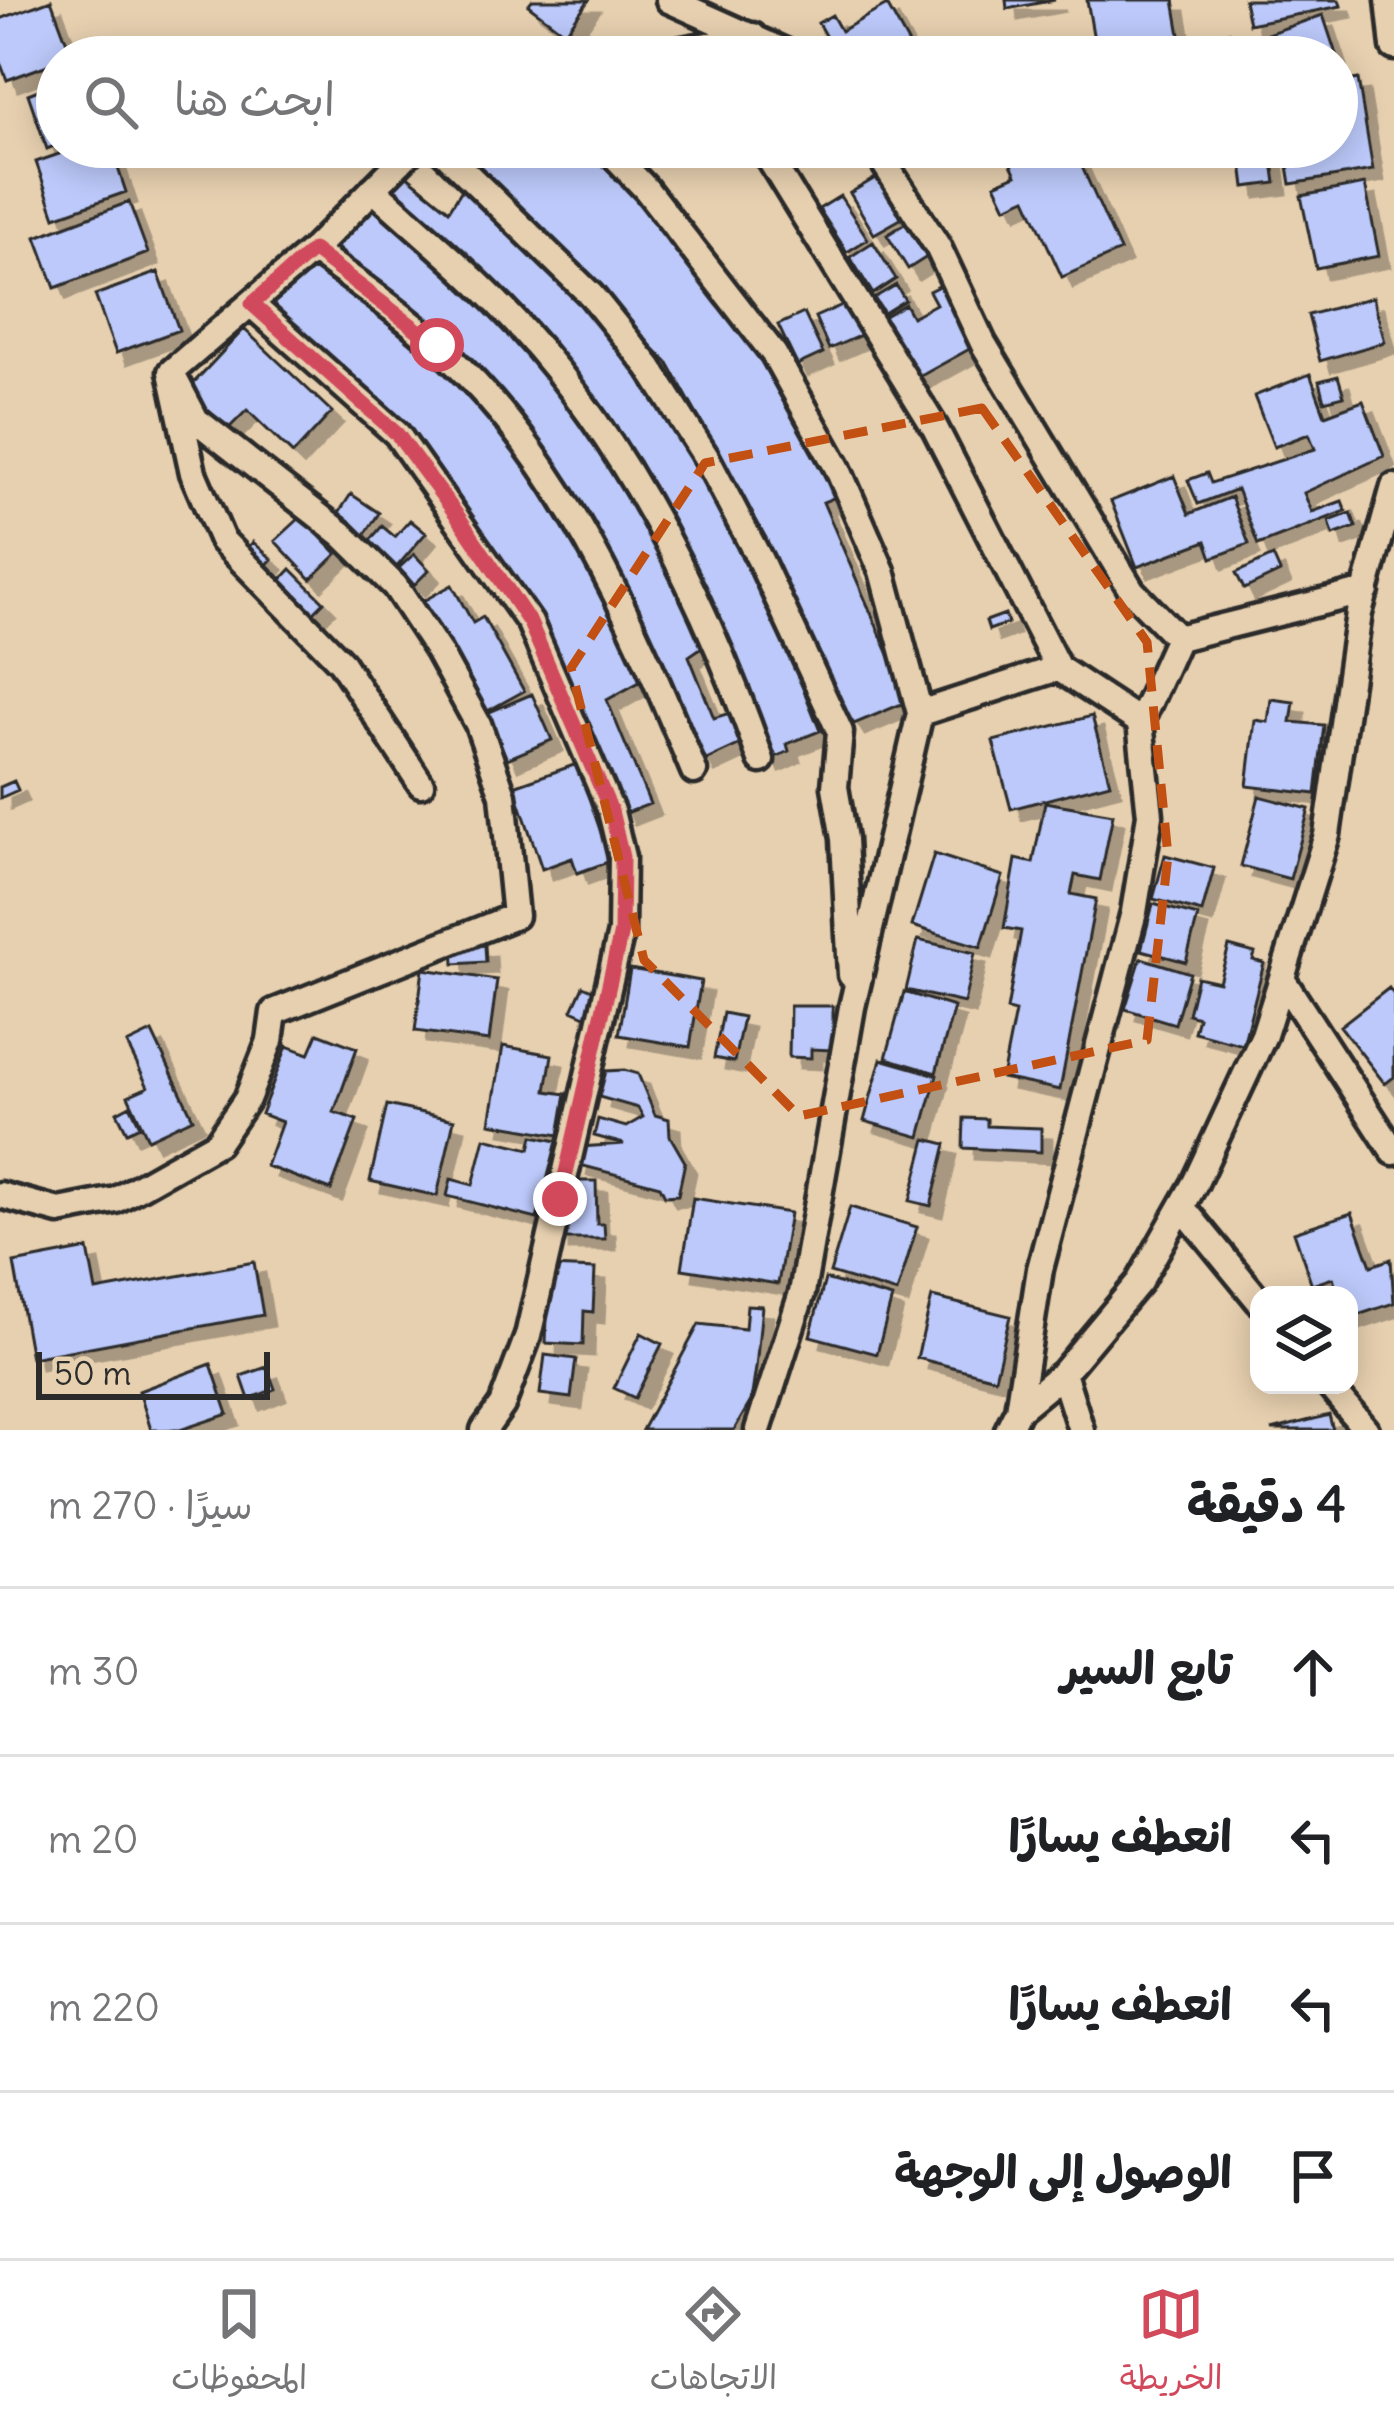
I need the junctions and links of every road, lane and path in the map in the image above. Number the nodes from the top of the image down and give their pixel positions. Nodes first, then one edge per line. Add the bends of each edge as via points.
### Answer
1 (669, 0) edge
2 (1389, 0) edge
3 (752, 36) edge
4 (1394, 47) edge
5 (394, 168) edge
6 (461, 168) edge
7 (626, 168) edge
8 (776, 168) edge
9 (887, 168) edge
10 (374, 189) junction
11 (313, 250) junction
12 (252, 304) junction
13 (171, 372) junction
14 (1394, 487) edge
15 (1366, 591) junction
16 (1178, 638) junction
17 (1058, 668) junction
18 (920, 713) junction
19 (1140, 722) junction
20 (761, 760) dead end
21 (694, 771) dead end
22 (421, 784) dead end
23 (1282, 979) junction
24 (852, 1007) junction
25 (1394, 1152) edge
26 (0, 1195) edge
27 (1182, 1207) junction
28 (1250, 1289) edge
29 (1063, 1373) junction
30 (1336, 1394) edge
31 (1013, 1420) edge
32 (484, 1430) edge
33 (758, 1430) edge
34 (1081, 1430) edge
35 (1366, 1430) edge

1 - 3 street
2 - 4 street
5 - 10 street
6 - 24 street via 591,295 649,367 760,560 840,732 835,787
7 - 18 street via 774,354 816,429 882,571
8 - 17 street via 935,428
9 - 16 street via 1132,591
10 - 11 street
10 - 20 street via 521,327 592,415 694,597
11 - 12 street
11 - 21 street via 437,345 565,498
12 - 13 street
12 - 32 street via 397,434 530,623 611,811 622,857 621,932 528,1336
13 - 22 street via 193,473 222,540 340,662
13 - 26 street via 196,420 342,534 395,586 438,651 478,724 503,795 515,916 274,1012 247,1099 217,1143 116,1200 59,1211
14 - 15 street
15 - 16 street
15 - 23 street via 1327,835
16 - 19 street
17 - 18 street
17 - 19 street
18 - 24 street
19 - 31 street via 1150,815 1134,912 1040,1270
23 - 25 street
23 - 27 street via 1264,1035
24 - 33 street via 802,1293
27 - 28 street
27 - 29 street via 1139,1282
29 - 31 street
29 - 34 street
30 - 35 street

